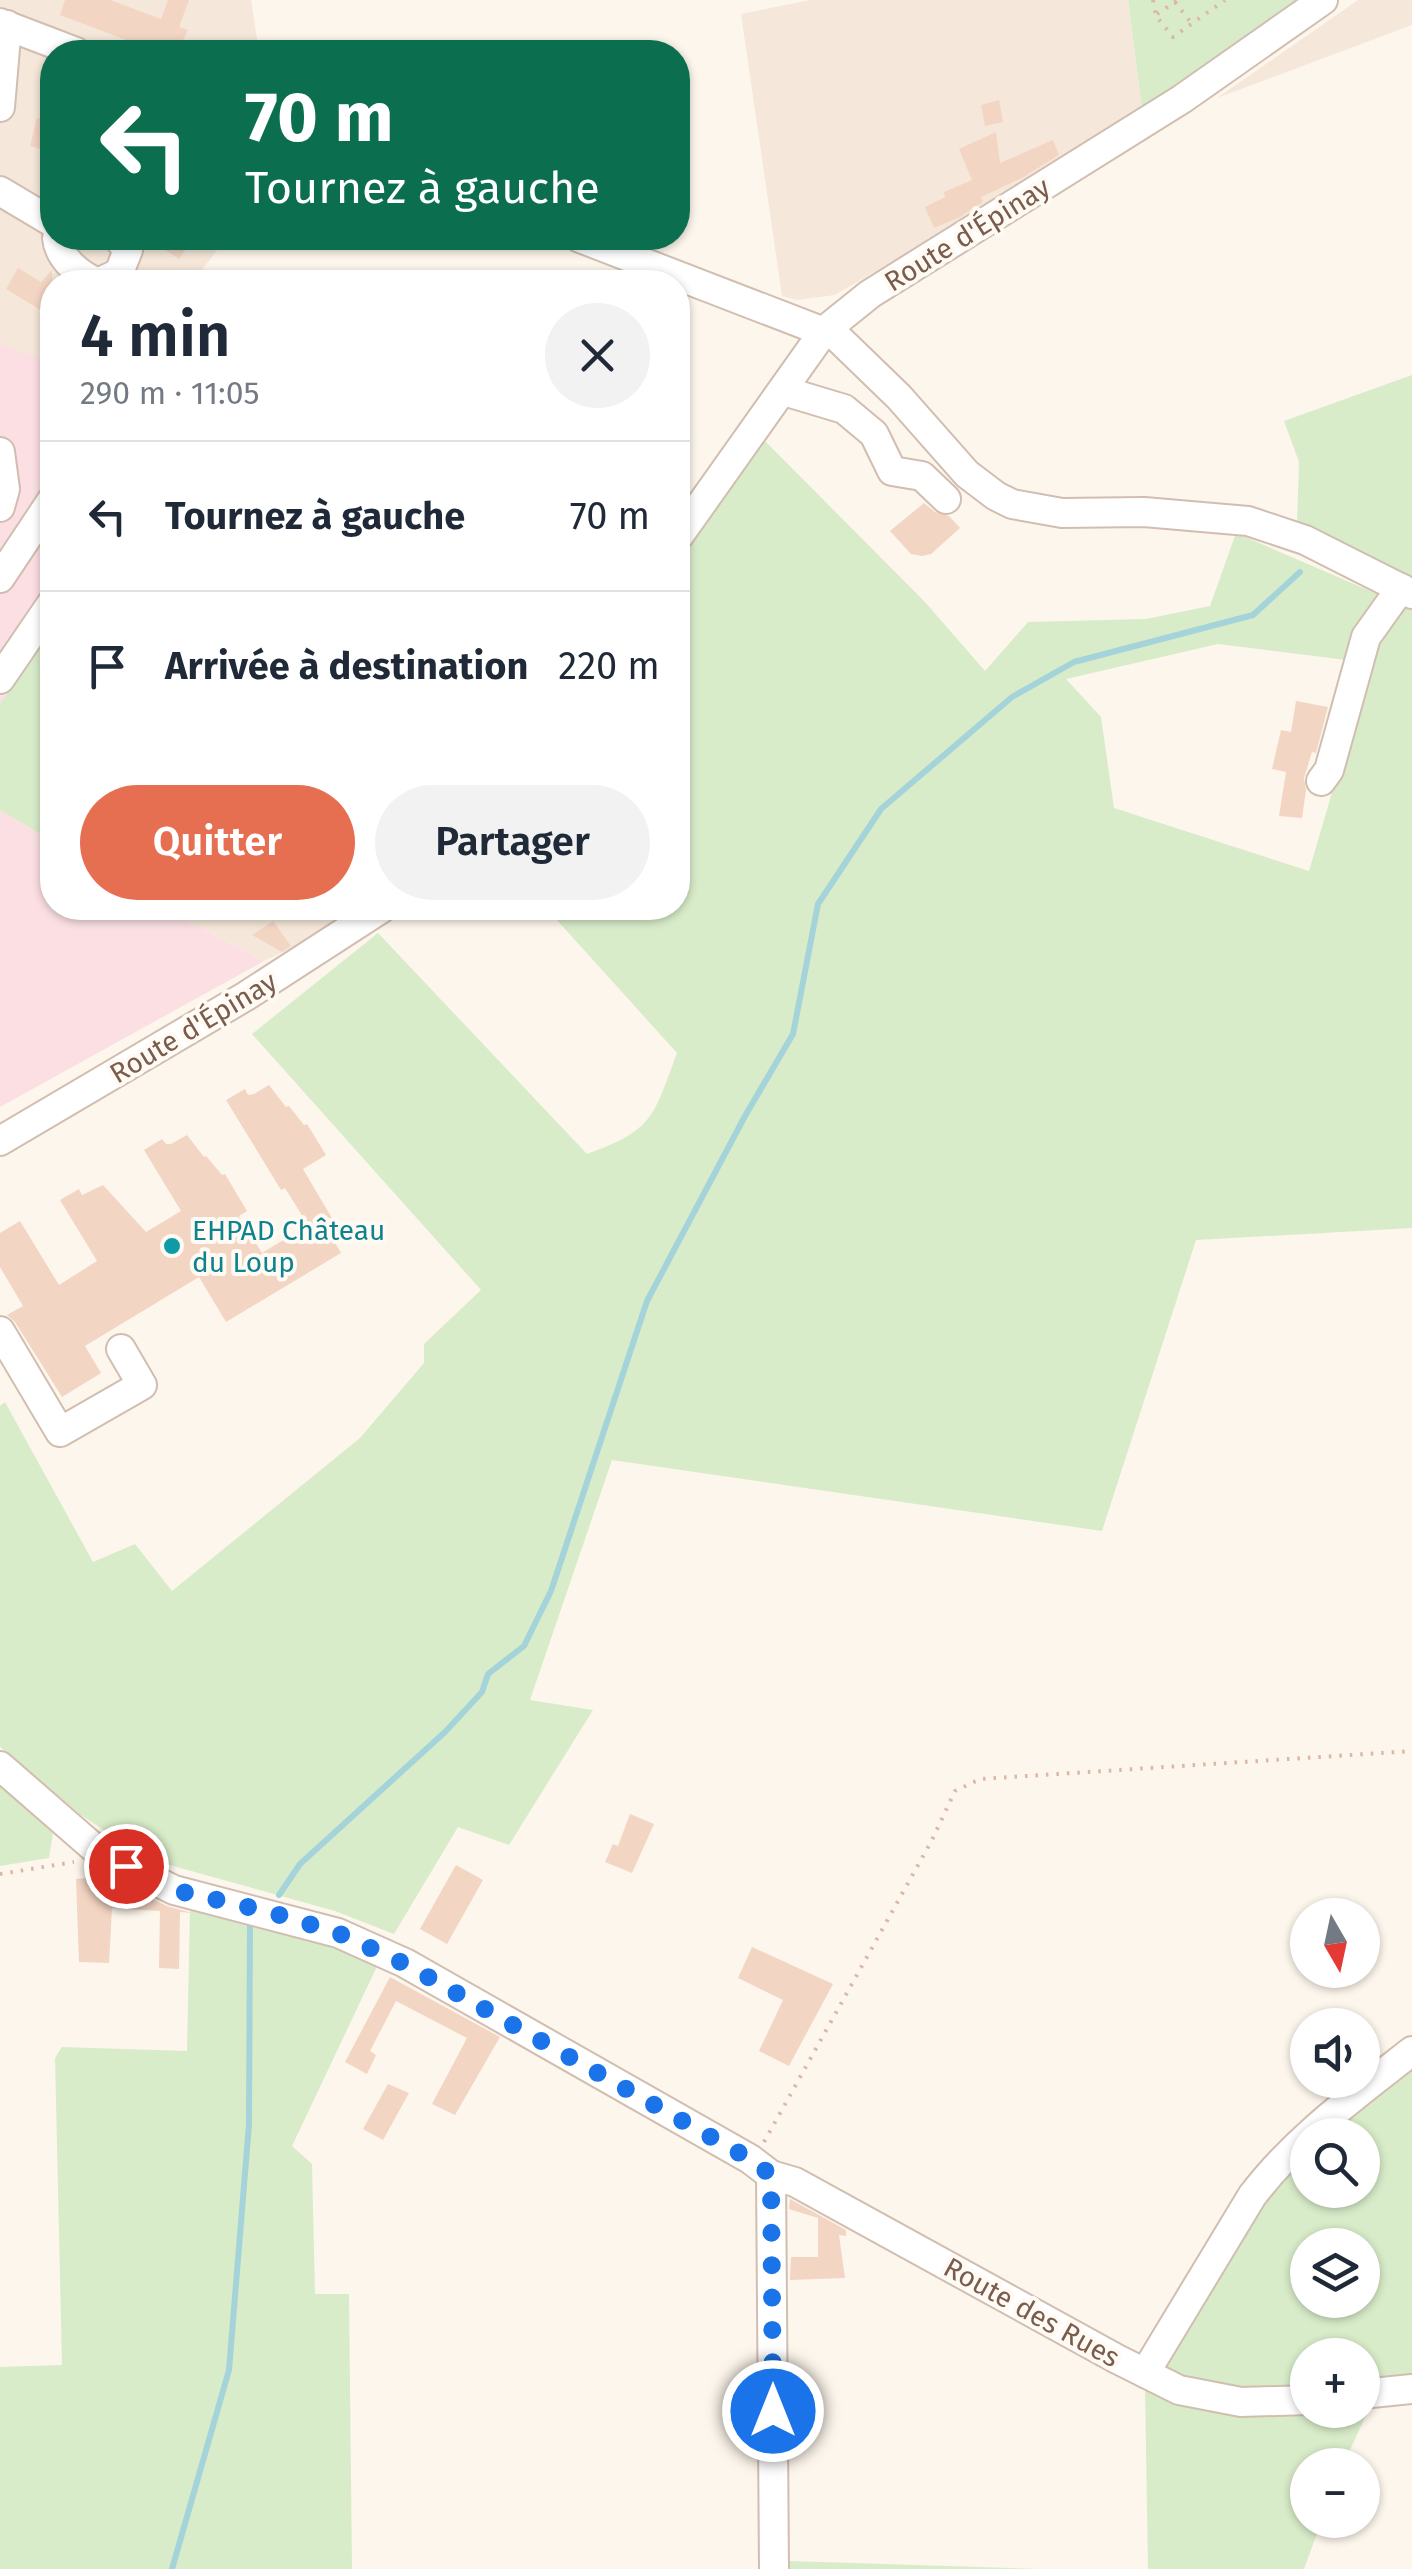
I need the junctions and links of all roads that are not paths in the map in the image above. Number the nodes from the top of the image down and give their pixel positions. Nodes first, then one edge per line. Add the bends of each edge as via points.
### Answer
1 (1323, 0) edge
2 (4, 24) edge
3 (45, 40) edge
4 (0, 106) edge
5 (0, 191) edge
6 (40, 215) edge
7 (611, 250) edge
8 (663, 270) edge
9 (690, 280) edge
10 (824, 332) junction
11 (784, 391) junction
12 (0, 452) edge
13 (946, 499) dead end
14 (0, 507) edge
15 (40, 517) edge
16 (690, 520) edge
17 (1, 573) edge
18 (1407, 591) edge
19 (40, 620) edge
20 (0, 679) edge
21 (1321, 782) dead end
22 (364, 920) edge
23 (0, 1142) edge
24 (0, 1330) edge
25 (122, 1349) dead end
26 (0, 1766) edge
27 (1412, 2051) edge
28 (761, 2167) junction
29 (1145, 2373) junction
30 (1412, 2389) edge
31 (1380, 2392) edge
32 (1290, 2400) edge
33 (774, 2569) edge

1 - 10 street, Route d'Épinay via 1182,99 870,294
2 - 3 street
2 - 4 street
5 - 6 street
7 - 8 street
9 - 10 street
10 - 11 street, Route d'Épinay
10 - 18 street via 865,362 967,474 1012,504 1062,513 1248,521 1305,540
11 - 13 street via 844,409 874,434 892,471 922,476
11 - 16 street, Route d'Épinay
12 - 14 street
15 - 17 street
18 - 21 street via 1366,637
19 - 20 street
22 - 23 street, Route d'Épinay
24 - 25 street via 60,1432 142,1385
26 - 28 street, Route des Rues via 101,1854 174,1890 338,1933 405,1964
27 - 29 street via 1272,2169
28 - 29 street, Route des Rues
28 - 33 street
29 - 32 street, Route des Rues via 1220,2400
30 - 31 street

